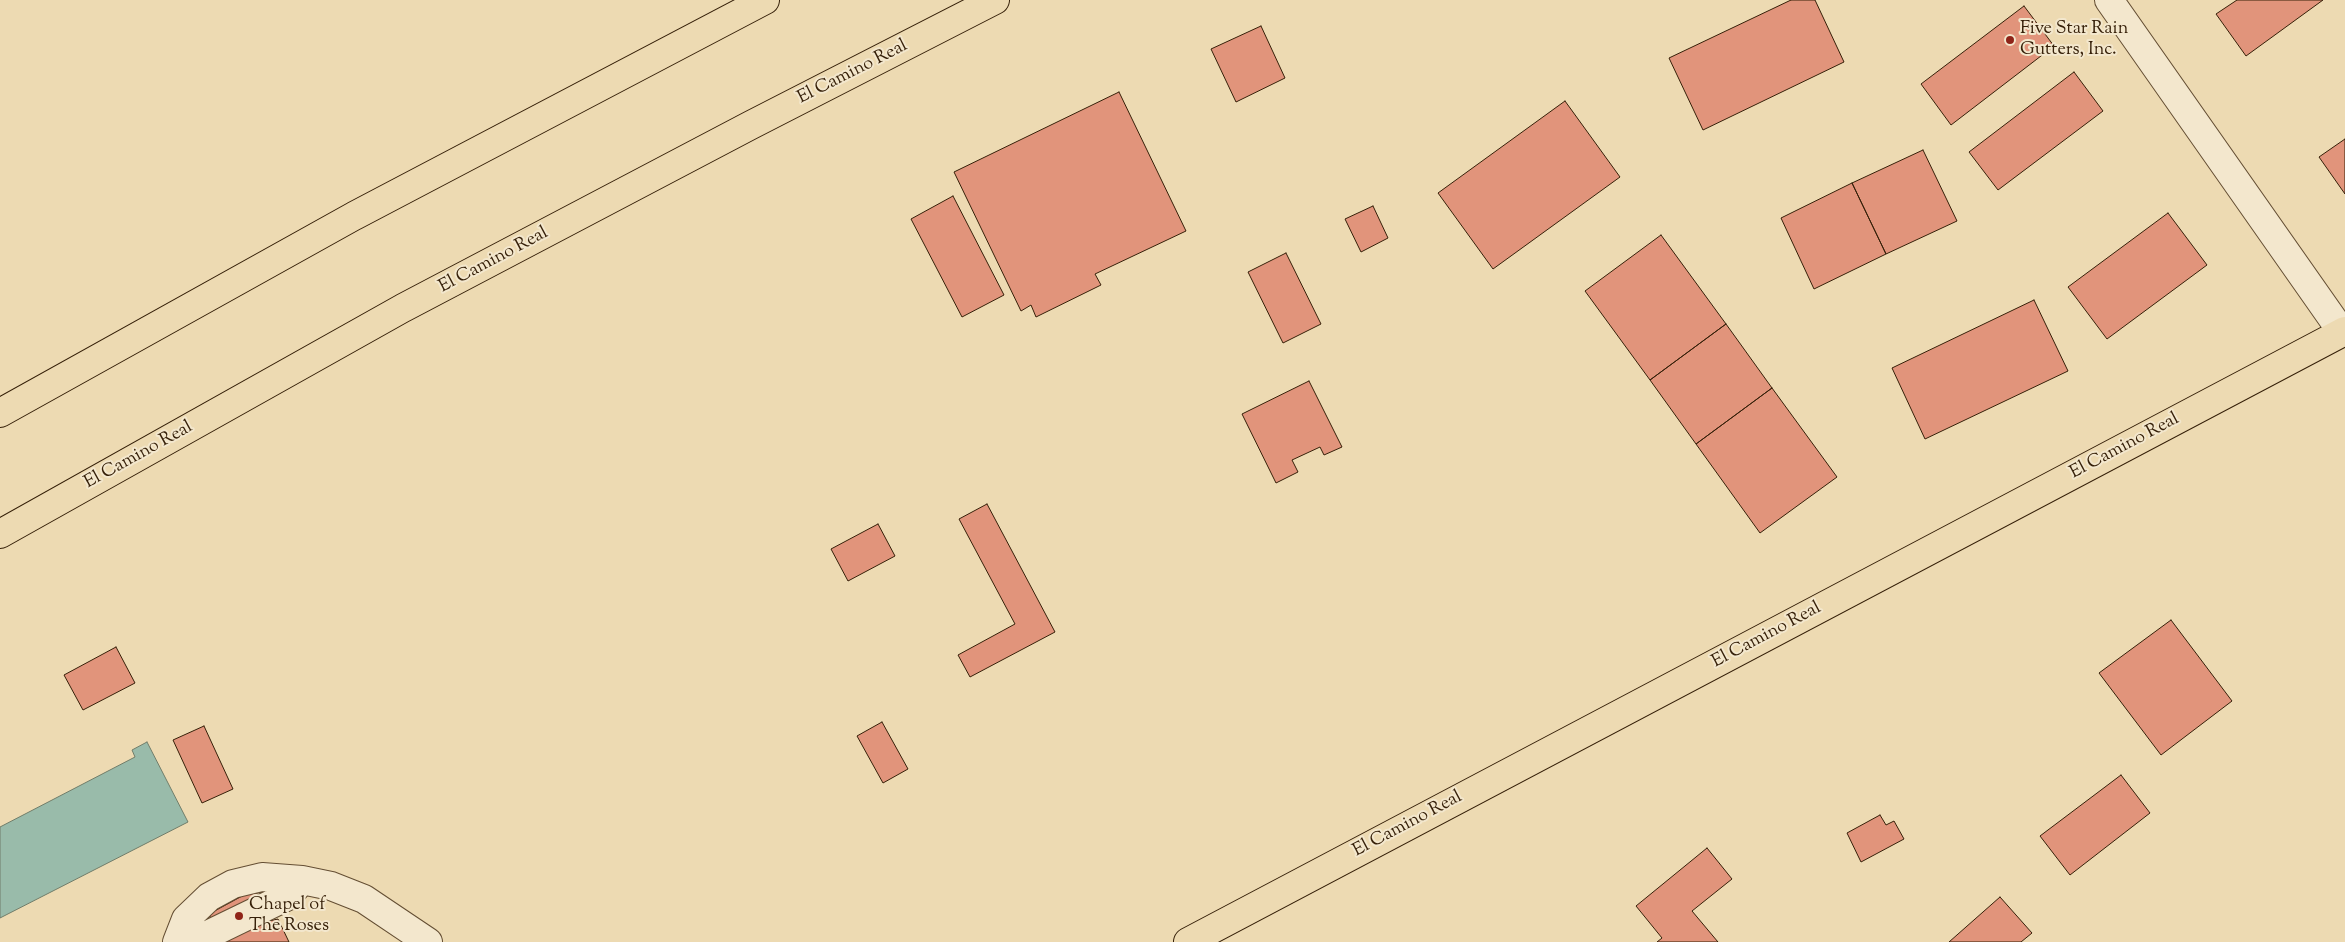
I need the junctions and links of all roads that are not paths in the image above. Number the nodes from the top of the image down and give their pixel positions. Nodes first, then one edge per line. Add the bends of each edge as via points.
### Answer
1 (765, 0) edge
2 (995, 0) edge
3 (2109, 0) edge
4 (2344, 332) edge
5 (0, 413) edge
6 (0, 534) edge
7 (302, 880) junction
8 (177, 942) edge
9 (193, 942) edge
10 (428, 942) edge
11 (1188, 942) edge

1 - 5 main road via 354,216
2 - 6 main road, El Camino Real via 403,308
3 - 4 street
4 - 11 main road, El Camino Real
7 - 8 street via 262,877 233,884 209,897 186,919
7 - 9 street via 288,896
7 - 10 street via 331,886 364,899

